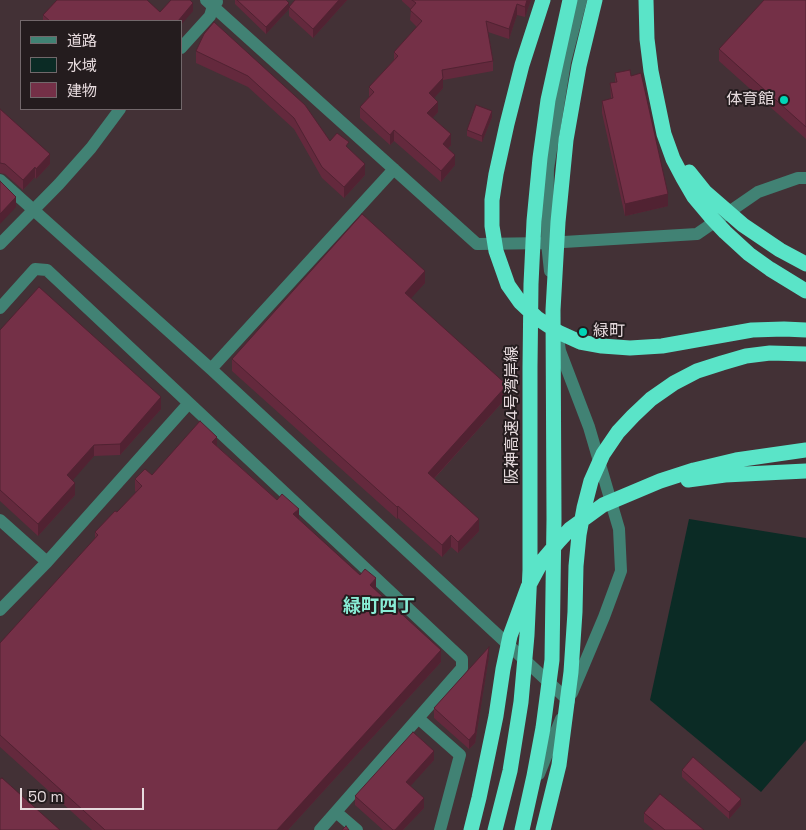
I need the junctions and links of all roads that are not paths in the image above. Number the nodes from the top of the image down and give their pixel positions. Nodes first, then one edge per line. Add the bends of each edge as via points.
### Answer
1 (543, 0) edge
2 (570, 0) edge
3 (581, 0) edge
4 (595, 0) edge
5 (646, 0) edge
6 (213, 2) edge
7 (182, 47) edge
8 (658, 106) junction
9 (119, 110) edge
10 (394, 169) junction
11 (806, 178) edge
12 (0, 180) edge
13 (33, 210) junction
14 (547, 243) junction
15 (0, 244) edge
16 (806, 264) edge
17 (806, 291) edge
18 (0, 308) edge
19 (806, 330) edge
20 (806, 354) edge
21 (211, 369) junction
22 (189, 403) junction
23 (806, 450) edge
24 (806, 471) edge
25 (624, 495) junction
26 (0, 520) edge
27 (47, 562) junction
28 (0, 610) edge
29 (568, 701) junction
30 (418, 718) junction
31 (336, 812) junction
32 (320, 830) edge
33 (357, 830) edge
34 (440, 830) edge
35 (471, 830) edge
36 (495, 830) edge
37 (516, 830) edge
38 (522, 830) edge
39 (544, 830) edge

1 - 19 highway via 522,65 492,200 496,251 508,285 520,302 558,332 580,342 602,346 662,346 752,330
2 - 36 highway, 阪神高速4号湾岸線 via 548,100 534,221 527,635 511,763
3 - 14 street via 565,62 548,169
4 - 38 highway via 566,140 558,222 553,310 552,660 543,728
5 - 8 highway via 647,39
6 - 7 street via 210,16
6 - 10 street
8 - 16 highway via 677,154 704,192 743,225
8 - 17 highway via 673,159 694,197 749,254
9 - 13 street via 59,184
10 - 14 street via 477,244
10 - 21 street
11 - 14 street via 758,192 697,234
12 - 13 street
13 - 15 street
13 - 21 street
14 - 29 street via 560,351 589,428 619,529 621,571
18 - 22 street via 35,269 47,270
20 - 39 highway via 746,356 698,371 651,399 618,432 603,454 591,481 579,536 571,672 559,765
21 - 29 street
22 - 27 street
22 - 30 street via 462,659 462,668
23 - 25 highway via 694,470
24 - 25 highway via 725,475 650,487
25 - 35 highway via 603,505 570,529 542,562 528,587 510,636
26 - 27 street
27 - 28 street
29 - 37 street
30 - 31 street
30 - 34 street via 460,755
31 - 32 street
31 - 33 street

